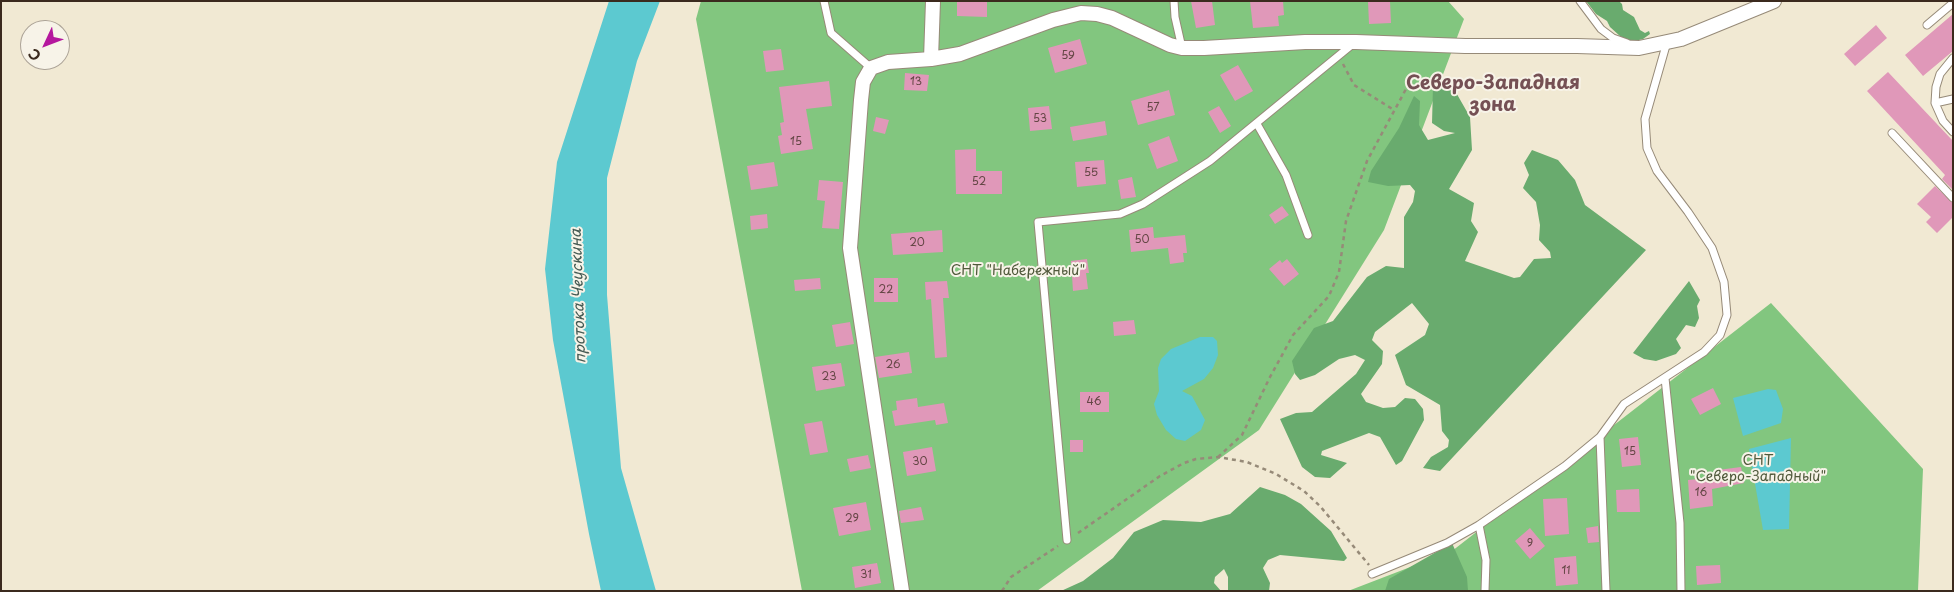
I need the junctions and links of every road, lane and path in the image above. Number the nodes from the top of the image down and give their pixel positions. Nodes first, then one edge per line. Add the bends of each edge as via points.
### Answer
1 (824, 1) edge
2 (932, 1) edge
3 (1174, 1) edge
4 (1580, 1) edge
5 (1774, 1) edge
6 (1953, 3) edge
7 (1927, 25) dead end
8 (1356, 42) junction
9 (1667, 42) junction
10 (1182, 48) junction
11 (1639, 48) junction
12 (1338, 57) junction
13 (1953, 58) edge
14 (931, 59) junction
15 (871, 68) junction
16 (1406, 89) dead end
17 (1953, 99) edge
18 (1935, 103) junction
19 (1394, 110) junction
20 (1257, 124) junction
21 (1892, 132) dead end
22 (1953, 132) edge
23 (1953, 198) edge
24 (1308, 235) dead end
25 (1665, 378) junction
26 (1600, 437) junction
27 (1218, 457) junction
28 (1479, 525) junction
29 (1066, 540) junction
30 (1372, 574) joint
31 (902, 591) edge
32 (1002, 591) edge
33 (1485, 591) edge
34 (1606, 591) edge
35 (1681, 591) edge

1 - 15 lane via 830,33
2 - 14 street
3 - 10 lane
4 - 11 lane via 1601,29 1613,38
5 - 9 street
6 - 7 lane
8 - 10 street
8 - 11 street
8 - 12 lane
9 - 11 street
9 - 25 lane via 1646,119 1647,148 1657,171 1712,248 1724,282 1727,315 1720,335 1704,352
10 - 14 street via 1112,18 1081,13 960,54
12 - 19 path via 1354,85
12 - 20 lane
13 - 18 lane via 1940,74
14 - 15 street via 888,62
15 - 31 street via 863,82 860,100 850,248
16 - 19 path
17 - 18 lane
18 - 22 lane via 1943,121
19 - 27 path via 1367,161 1346,221 1339,272 1329,296 1293,335 1242,435
20 - 24 lane via 1286,175
20 - 29 lane via 1210,161 1143,204 1120,214 1038,222
21 - 23 lane
25 - 26 lane via 1624,404
25 - 35 lane via 1680,523
26 - 28 lane via 1565,466
26 - 34 lane
27 - 29 path via 1196,459 1160,476
27 - 30 path via 1247,462 1276,474 1304,492 1355,546 1368,562
28 - 30 lane via 1447,543
28 - 33 lane via 1486,560
29 - 32 path via 1011,577

